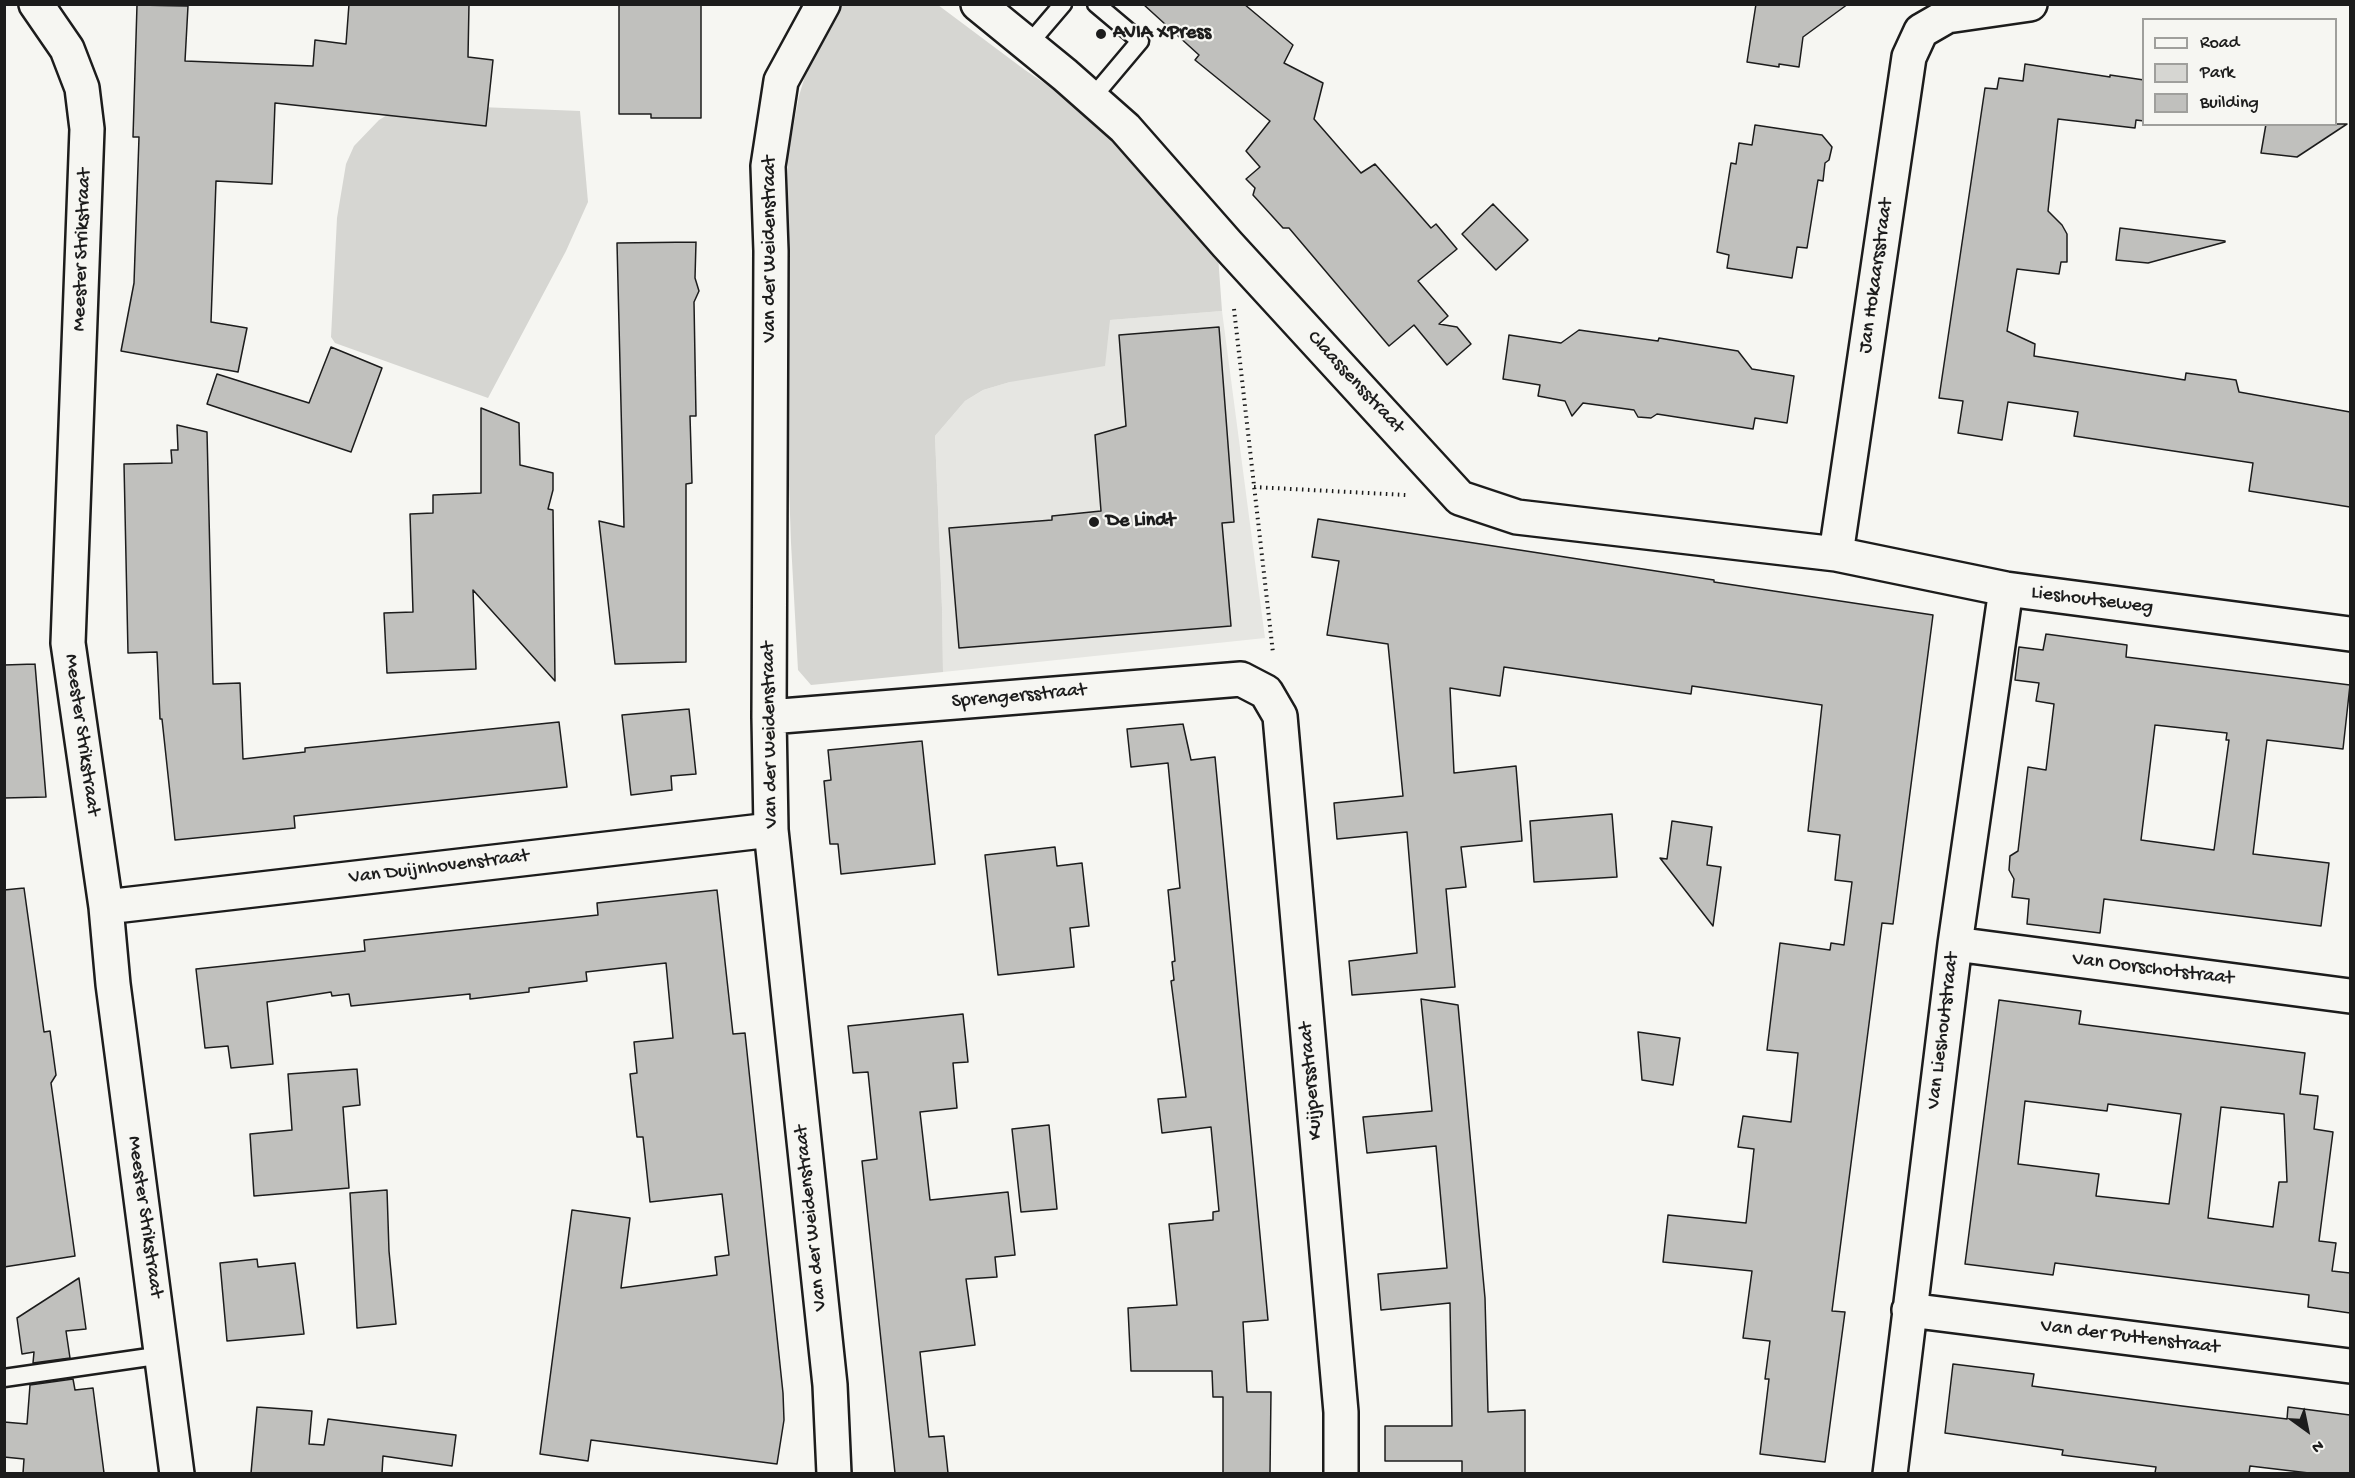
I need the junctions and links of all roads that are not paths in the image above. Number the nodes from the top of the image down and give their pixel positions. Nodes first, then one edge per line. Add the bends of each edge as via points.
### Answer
1 (36, 4) edge
2 (824, 4) edge
3 (978, 4) edge
4 (1063, 4) edge
5 (1096, 4) edge
6 (2030, 4) edge
7 (1947, 10) edge
8 (1028, 45) junction
9 (1092, 98) junction
10 (1836, 554) junction
11 (2006, 589) junction
12 (2350, 634) edge
13 (1266, 692) joint
14 (769, 717) junction
15 (771, 830) junction
16 (105, 907) junction
17 (1955, 944) junction
18 (2350, 996) edge
19 (1909, 1310) junction
20 (163, 1355) junction
21 (2350, 1366) edge
22 (4, 1378) edge
23 (177, 1473) edge
24 (834, 1473) edge
25 (1341, 1473) edge
26 (1890, 1473) edge

1 - 16 street, Meester Strikstraat via 67,49 82,88 87,129 68,643
2 - 14 street, Van der Weidenstraat via 781,81 768,166
3 - 8 street, Claassensstraat
4 - 8 lane
5 - 9 lane via 1140,41
6 - 7 street, Jan Hokaarsstraat
7 - 10 street, Jan Hokaarsstraat via 1921,31 1909,57
8 - 9 street, Claassensstraat
9 - 10 street, Claassensstraat via 1125,128 1460,498 1517,517
10 - 11 street, Lieshoutseweg
11 - 12 street, Lieshoutseweg
11 - 17 street, Van Lieshoutstraat
13 - 14 street, Sprengersstraat via 1240,679
13 - 25 street, Kuijpersstraat via 1280,716 1340,1400
14 - 15 street, Van der Weidenstraat
15 - 16 street, Van Duijnhovenstraat
15 - 24 street, Van der Weidenstraat via 830,1385
16 - 20 street, Meester Strikstraat
17 - 18 street, Van Oorschotstraat
17 - 19 street, Van Lieshoutstraat
19 - 21 street, Van der Puttenstraat
19 - 26 street, Van Lieshoutstraat
20 - 22 lane
20 - 23 street, Meester Strikstraat

